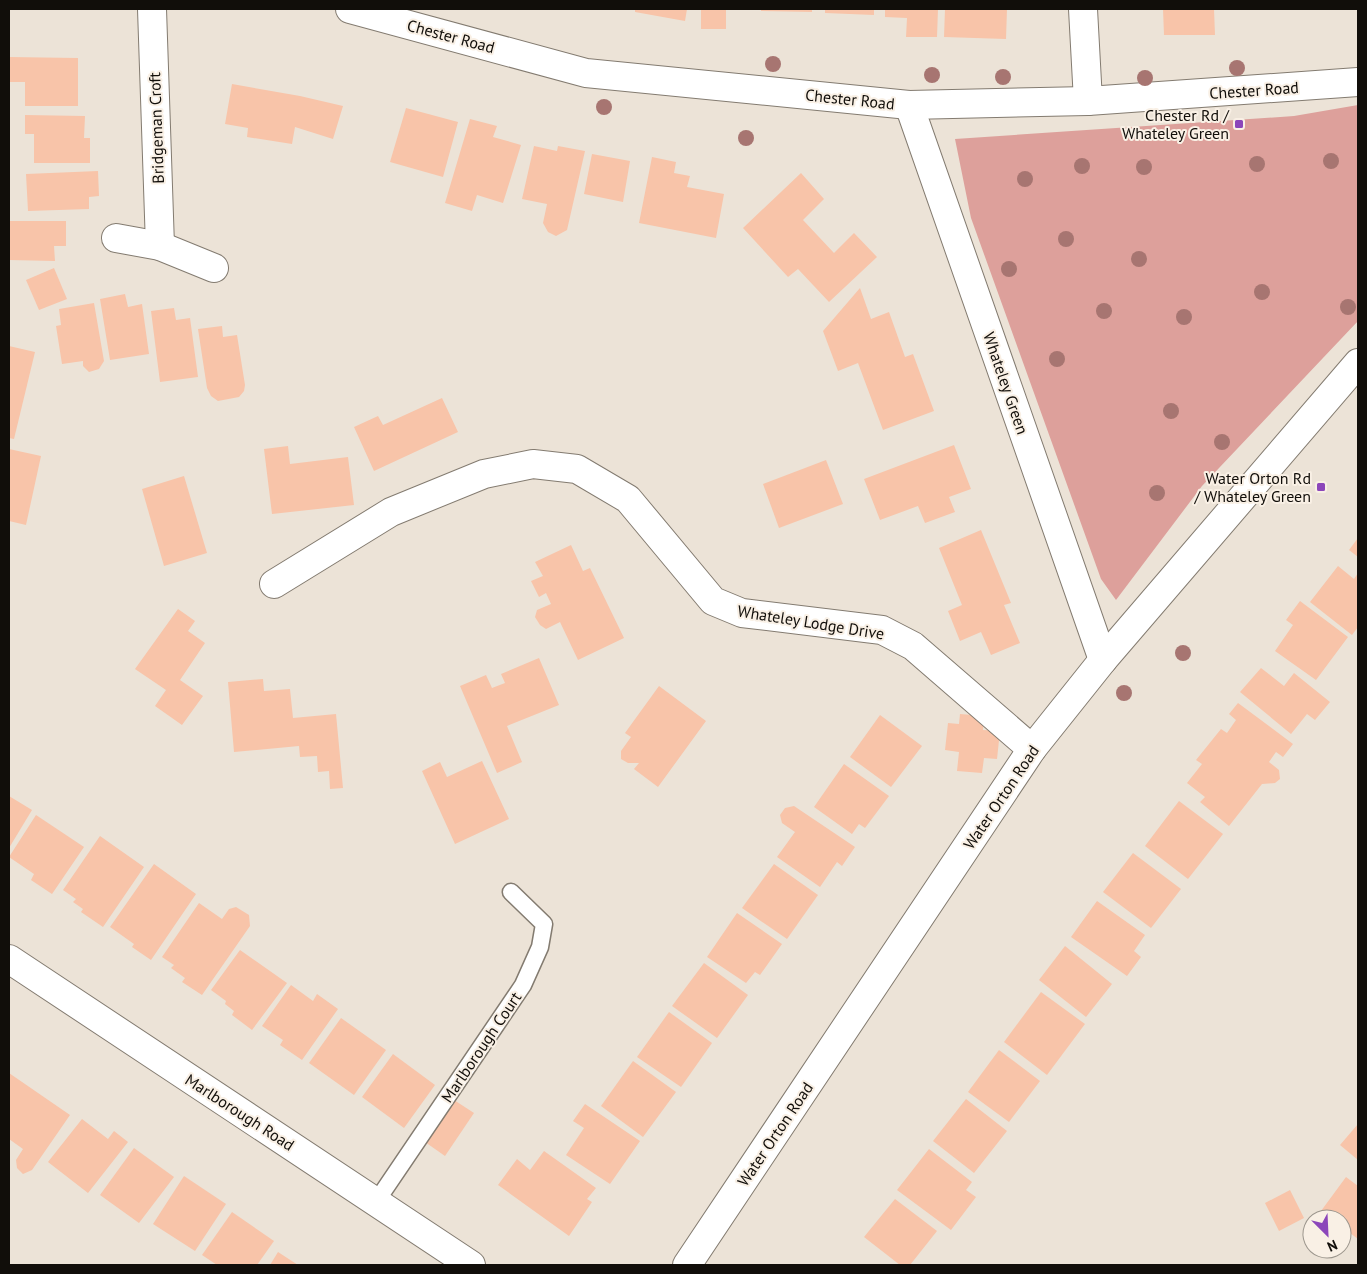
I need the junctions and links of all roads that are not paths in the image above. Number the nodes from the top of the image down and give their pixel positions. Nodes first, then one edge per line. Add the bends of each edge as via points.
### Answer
1 (152, 9) edge
2 (350, 9) edge
3 (1083, 9) edge
4 (1358, 82) edge
5 (1088, 101) junction
6 (909, 105) junction
7 (116, 238) dead end
8 (160, 246) junction
9 (214, 268) dead end
10 (1356, 370) edge
11 (274, 584) dead end
12 (1104, 660) junction
13 (1032, 749) junction
14 (510, 892) dead end
15 (9, 959) edge
16 (376, 1202) junction
17 (466, 1264) edge
18 (687, 1265) edge

1 - 8 street, Bridgeman Croft
2 - 6 street, Chester Road via 586,73
3 - 5 street
4 - 5 street, Chester Road
5 - 6 street, Chester Road
6 - 12 street, Whateley Green
7 - 8 street
8 - 9 street
10 - 12 street, Water Orton Road
11 - 13 street, Whateley Lodge Drive via 391,512 484,474 534,464 577,469 628,499 713,601 742,613 882,630 913,646
12 - 13 street, Water Orton Road
13 - 18 street, Water Orton Road
14 - 16 lane, Marlborough Court via 544,924 540,947 523,985
15 - 16 street, Marlborough Road
16 - 17 street, Marlborough Road

